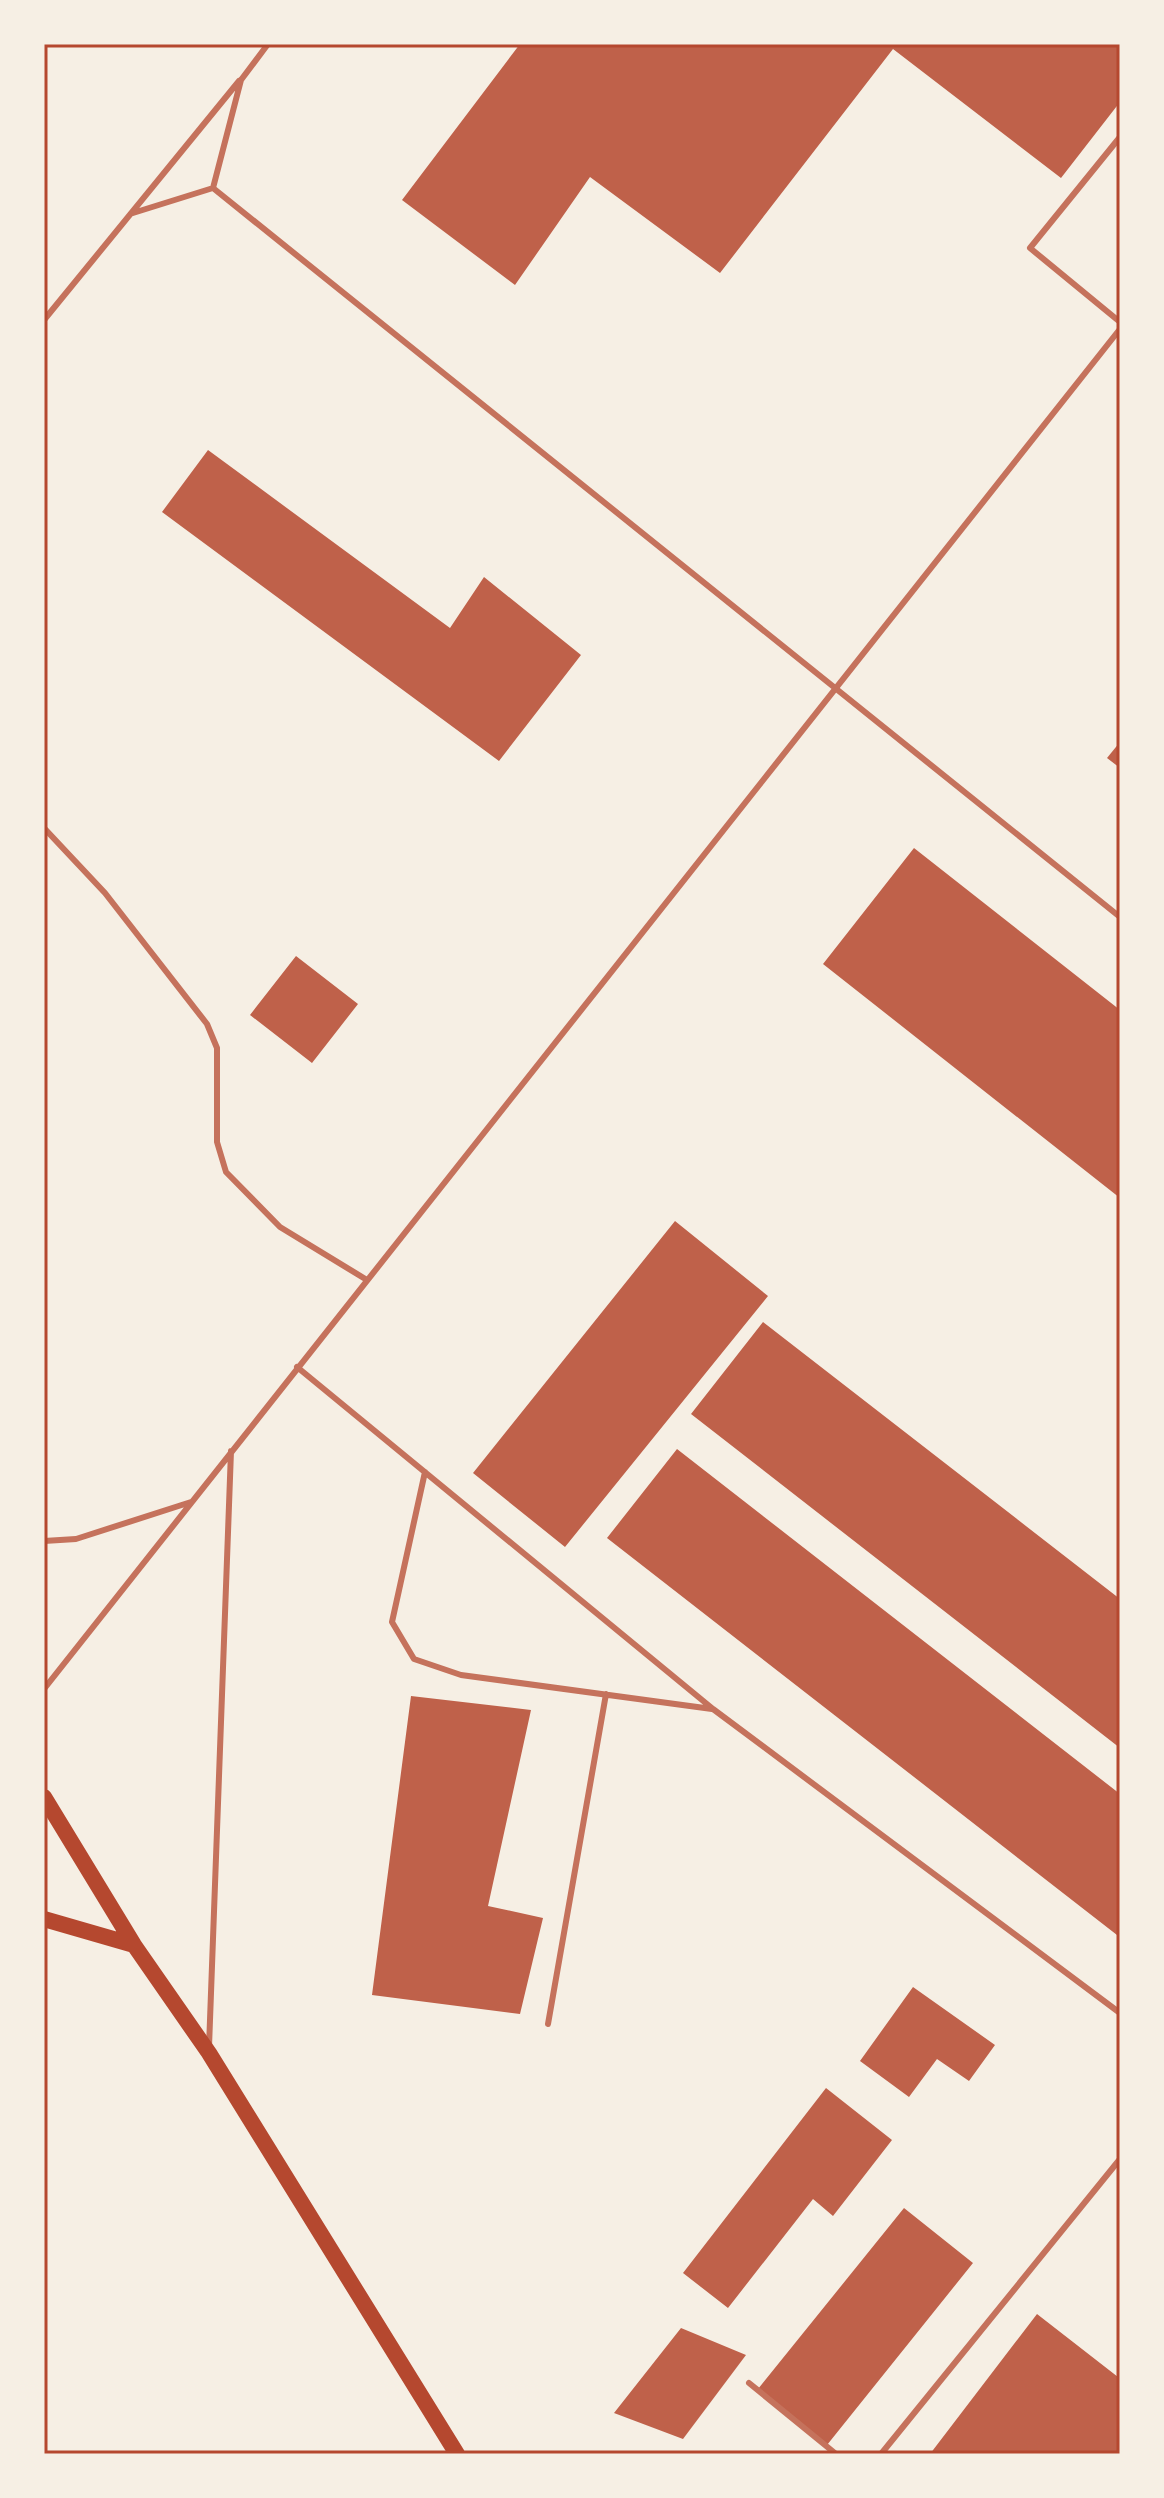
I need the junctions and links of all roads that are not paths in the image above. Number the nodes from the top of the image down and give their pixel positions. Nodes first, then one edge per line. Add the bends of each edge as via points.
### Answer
1 (268, 44) edge
2 (241, 80) junction
3 (1120, 137) edge
4 (213, 188) junction
5 (131, 213) junction
6 (44, 320) edge
7 (1120, 322) edge
8 (1120, 329) edge
9 (836, 688) junction
10 (44, 828) edge
11 (1120, 917) edge
12 (367, 1280) junction
13 (297, 1367) junction
14 (231, 1451) junction
15 (425, 1472) junction
16 (191, 1502) junction
17 (44, 1541) edge
18 (44, 1689) edge
19 (606, 1694) junction
20 (713, 1709) junction
21 (44, 1797) edge
22 (44, 1919) edge
23 (134, 1945) junction
24 (1120, 2013) edge
25 (548, 2024) dead end
26 (209, 2053) junction
27 (1120, 2159) edge
28 (749, 2383) dead end
29 (457, 2454) edge
30 (836, 2454) edge
31 (881, 2454) edge

1 - 2 lane
2 - 4 lane
2 - 5 lane
3 - 7 lane via 1030,248
4 - 5 lane
4 - 9 lane
5 - 6 lane
8 - 9 lane
9 - 11 lane
9 - 12 lane
10 - 12 lane via 105,893 207,1024 217,1048 217,1142 226,1172 280,1227
12 - 13 lane
13 - 14 lane
13 - 15 lane
14 - 16 lane
14 - 26 lane
15 - 19 lane via 392,1622 414,1659 461,1675
15 - 20 lane
16 - 17 lane via 76,1539
16 - 18 lane
19 - 20 lane
19 - 25 lane
20 - 24 lane
21 - 23 main road
22 - 23 main road
23 - 26 main road
26 - 29 main road
27 - 31 lane
28 - 30 lane

